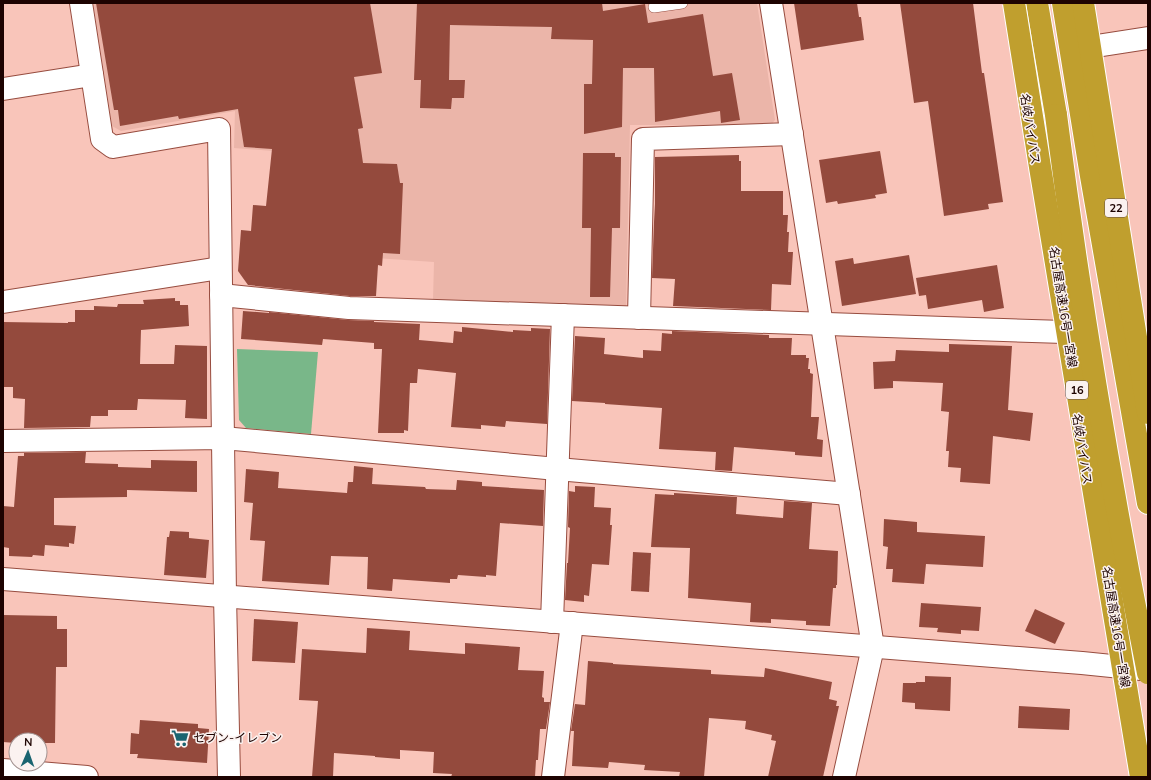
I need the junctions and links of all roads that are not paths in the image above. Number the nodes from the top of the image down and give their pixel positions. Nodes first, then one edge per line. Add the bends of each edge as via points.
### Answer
1 (81, 3) edge
2 (682, 3) edge
3 (771, 3) edge
4 (1010, 3) edge
5 (1014, 3) edge
6 (1037, 3) edge
7 (1063, 3) edge
8 (1083, 3) edge
9 (654, 8) dead end
10 (1148, 38) edge
11 (1090, 47) junction
12 (92, 75) junction
13 (3, 89) edge
14 (792, 134) junction
15 (220, 268) junction
16 (221, 295) junction
17 (3, 302) edge
18 (564, 315) junction
19 (639, 318) junction
20 (822, 323) junction
21 (1141, 329) edge
22 (1064, 332) junction
23 (1148, 413) edge
24 (223, 438) junction
25 (3, 441) edge
26 (557, 469) junction
27 (849, 494) junction
28 (1148, 503) edge
29 (3, 579) edge
30 (225, 596) junction
31 (562, 623) junction
32 (873, 647) junction
33 (1116, 666) junction
34 (1148, 671) edge
35 (3, 770) edge
36 (87, 777) edge
37 (229, 777) edge
38 (553, 777) edge
39 (844, 777) edge
40 (1133, 777) edge
41 (1141, 777) edge

1 - 12 street
2 - 9 lane
3 - 14 street
4 - 22 highway, 名岐バイパス
5 - 41 highway, 名古屋高速16号一宮線 / 16, bridge
6 - 34 highway, bridge via 1056,115 1084,317 1124,552
7 - 28 highway
8 - 11 highway, 22
10 - 11 street
11 - 21 highway, 22
12 - 13 street
12 - 15 street via 102,139 113,146 219,129
14 - 19 street via 643,139
14 - 20 street
15 - 16 street
15 - 17 street
16 - 18 street via 350,308
16 - 24 street
18 - 19 street
18 - 26 street
19 - 20 street
20 - 22 street
20 - 27 street
21 - 23 highway, 22
22 - 33 highway, 名岐バイパス
24 - 25 street
24 - 26 street
24 - 30 street
26 - 27 street
26 - 31 street
27 - 32 street
29 - 30 street
30 - 31 street
30 - 37 street
31 - 32 street
31 - 38 street
32 - 33 street
32 - 39 street
33 - 34 street
33 - 40 highway, 名岐バイパス
35 - 36 street

